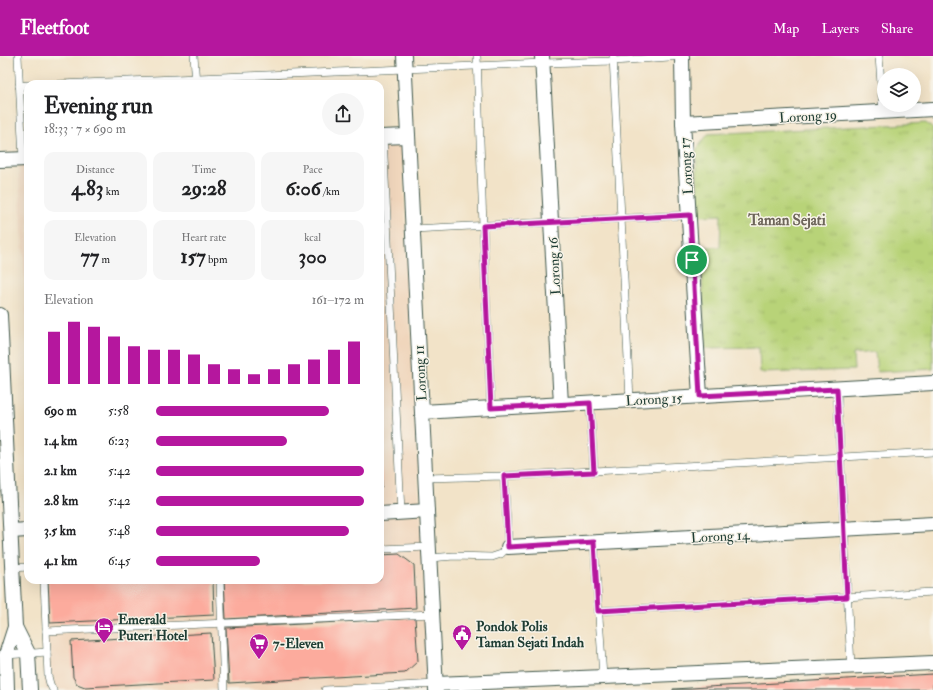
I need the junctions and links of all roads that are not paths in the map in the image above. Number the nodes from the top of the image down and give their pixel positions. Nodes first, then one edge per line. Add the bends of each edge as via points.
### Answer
1 (18, 56) edge
2 (194, 56) edge
3 (477, 56) edge
4 (682, 56) edge
5 (687, 56) edge
6 (879, 56) edge
7 (614, 58) edge
8 (543, 59) edge
9 (404, 62) edge
10 (477, 66) junction
11 (880, 68) edge
12 (196, 80) edge
13 (207, 80) edge
14 (24, 85) edge
15 (19, 86) junction
16 (933, 109) edge
17 (921, 110) edge
18 (882, 112) edge
19 (684, 123) junction
20 (384, 136) edge
21 (408, 136) junction
22 (24, 138) edge
23 (24, 159) edge
24 (0, 160) edge
25 (384, 192) edge
26 (690, 215) junction
27 (622, 218) junction
28 (552, 222) junction
29 (483, 226) junction
30 (413, 229) junction
31 (0, 315) edge
32 (933, 383) edge
33 (837, 389) junction
34 (700, 396) junction
35 (630, 400) junction
36 (590, 403) junction
37 (561, 404) junction
38 (491, 408) junction
39 (422, 412) junction
40 (933, 452) edge
41 (840, 458) junction
42 (594, 472) junction
43 (504, 476) junction
44 (426, 478) junction
45 (427, 511) junction
46 (401, 512) junction
47 (384, 514) edge
48 (933, 524) edge
49 (844, 529) junction
50 (24, 530) edge
51 (11, 531) junction
52 (594, 542) junction
53 (508, 547) junction
54 (384, 549) edge
55 (429, 552) junction
56 (24, 567) edge
57 (12, 568) junction
58 (44, 584) edge
59 (220, 584) edge
60 (933, 592) edge
61 (847, 597) junction
62 (598, 611) junction
63 (433, 614) junction
64 (222, 624) junction
65 (15, 627) junction
66 (46, 631) junction
67 (47, 652) junction
68 (28, 653) junction
69 (6, 655) junction
70 (933, 663) edge
71 (850, 667) junction
72 (603, 677) junction
73 (436, 687) edge
74 (7, 690) edge
75 (30, 690) edge
76 (53, 690) edge
77 (224, 690) edge
78 (324, 690) edge

1 - 15 lane
2 - 12 lane
3 - 10 lane
4 - 5 lane
4 - 7 lane
4 - 19 street, Lorong 17
6 - 11 lane
7 - 8 lane
7 - 27 lane
8 - 10 lane
8 - 28 street, Lorong 16
9 - 10 lane
9 - 13 lane
9 - 21 street, Lorong 11
10 - 29 lane
14 - 15 lane
15 - 22 lane
16 - 17 street, Lorong 19
18 - 19 street, Lorong 19
19 - 26 street, Lorong 17
20 - 21 street
21 - 30 street, Lorong 11
23 - 24 street
25 - 46 lane
26 - 27 lane
26 - 34 street, Lorong 17
27 - 28 lane
27 - 35 lane
28 - 29 lane
28 - 37 street, Lorong 16
29 - 30 lane
29 - 38 lane
30 - 39 street, Lorong 11
31 - 51 street
32 - 33 street, Lorong 15
33 - 34 street, Lorong 15
33 - 41 lane
34 - 35 street, Lorong 15
35 - 36 street, Lorong 15
36 - 37 street, Lorong 15
36 - 42 lane
37 - 38 street, Lorong 15
38 - 39 street, Lorong 15
39 - 44 street, Lorong 11
40 - 41 lane
41 - 42 lane
41 - 49 lane
42 - 43 lane
43 - 44 lane
43 - 53 lane
44 - 45 street, Lorong 11
45 - 46 street
45 - 55 street, Lorong 11
46 - 47 street
48 - 49 street, Lorong 14
49 - 52 street, Lorong 14
49 - 61 lane
50 - 51 street
51 - 57 street
52 - 53 street, Lorong 14
52 - 62 lane
53 - 55 lane via 501,554 492,557 454,556
54 - 55 lane
55 - 63 street, Lorong 11
56 - 57 lane
57 - 65 street
58 - 66 lane
59 - 64 lane
60 - 61 lane
61 - 62 lane
61 - 71 lane
62 - 72 lane
63 - 64 lane
63 - 73 street, Lorong 11
64 - 66 lane
64 - 77 lane
65 - 68 street
65 - 69 street
66 - 67 lane
67 - 68 lane
67 - 76 lane via 48,676
68 - 69 lane
68 - 75 street
69 - 74 street
70 - 71 street
71 - 72 street
72 - 73 street
73 - 78 lane

